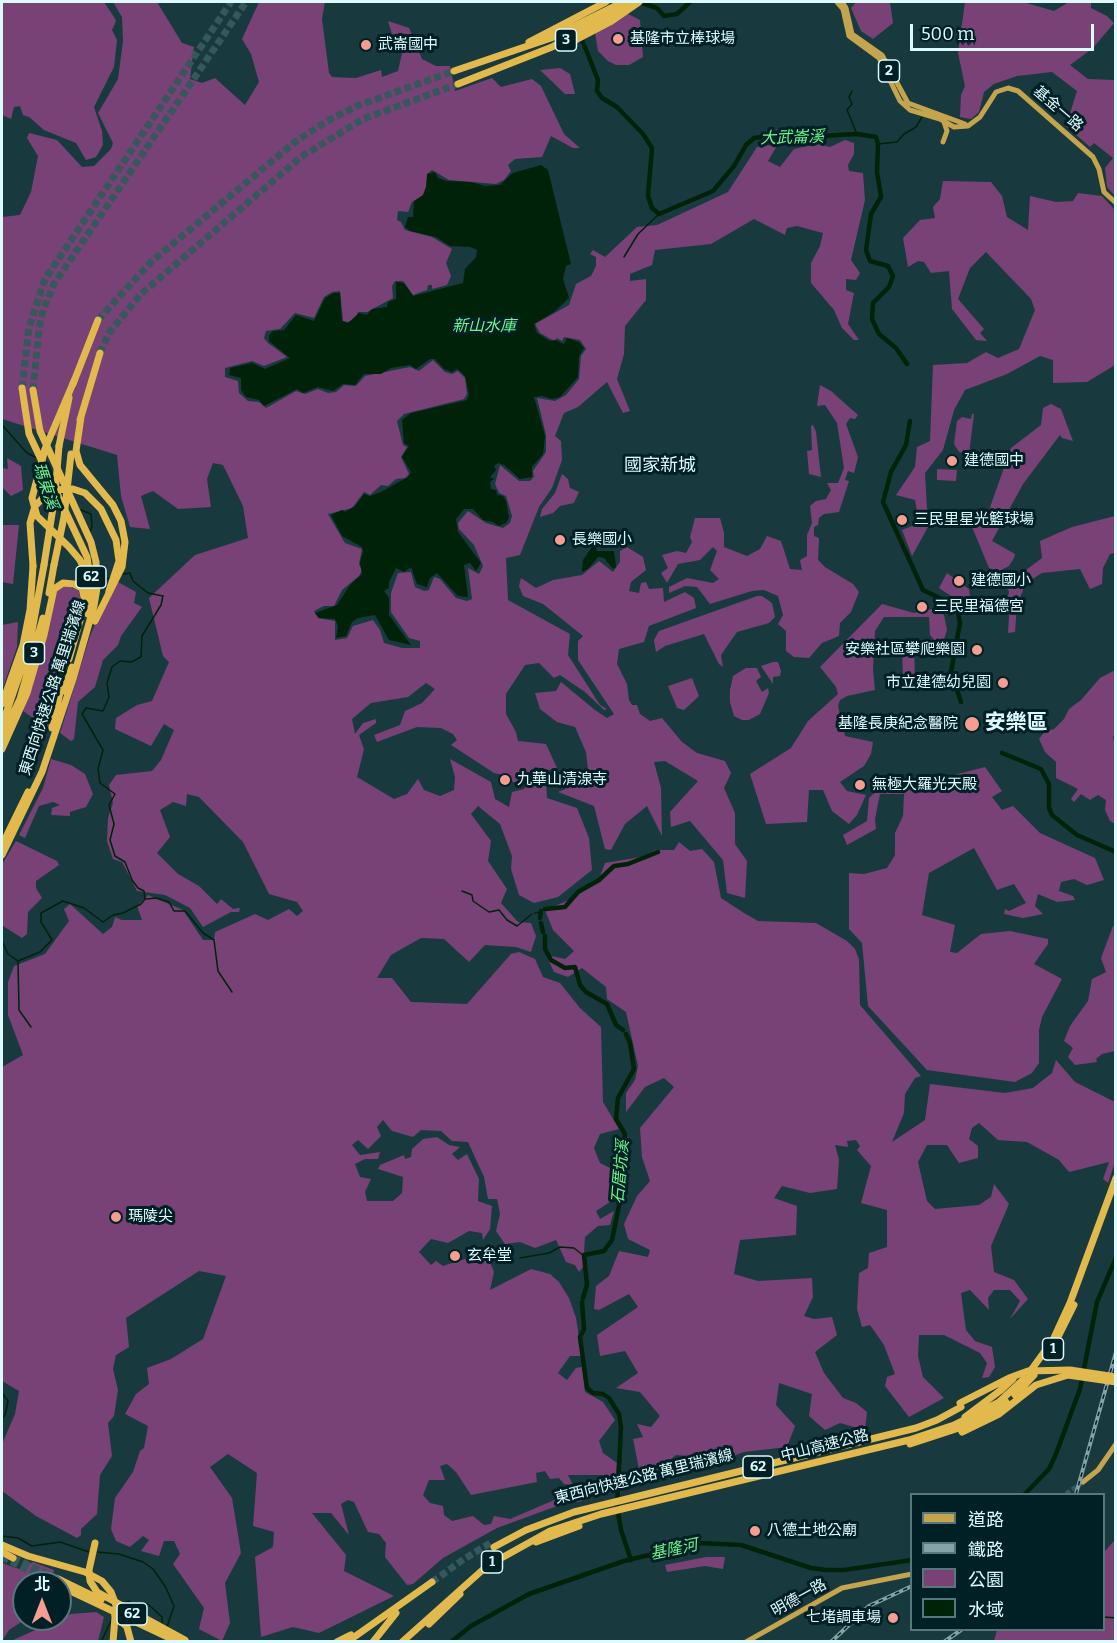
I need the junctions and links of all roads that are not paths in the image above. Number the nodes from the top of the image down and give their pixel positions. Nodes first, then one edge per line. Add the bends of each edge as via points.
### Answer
1 (608, 2) edge
2 (623, 2) edge
3 (632, 2) edge
4 (639, 2) edge
5 (837, 2) edge
6 (842, 2) edge
7 (488, 60) junction
8 (469, 66) junction
9 (454, 71) tunnel mouth
10 (496, 71) junction
11 (473, 79) junction
12 (458, 84) tunnel mouth
13 (940, 119) junction
14 (977, 119) junction
15 (943, 142) dead end
16 (1116, 203) edge
17 (98, 320) tunnel mouth
18 (100, 353) tunnel mouth
19 (81, 358) junction
20 (96, 365) junction
21 (74, 381) junction
22 (22, 387) tunnel mouth
23 (33, 390) tunnel mouth
24 (34, 408) junction
25 (24, 409) junction
26 (81, 417) junction
27 (109, 591) junction
28 (82, 610) junction
29 (26, 646) junction
30 (73, 679) junction
31 (2, 704) edge
32 (2, 725) edge
33 (52, 729) junction
34 (2, 737) edge
35 (2, 749) edge
36 (44, 761) junction
37 (2, 845) edge
38 (2, 855) edge
39 (1116, 1178) edge
40 (1116, 1190) edge
41 (1116, 1380) edge
42 (912, 1441) junction
43 (1116, 1444) edge
44 (1116, 1449) edge
45 (602, 1516) junction
46 (95, 1543) dead end
47 (493, 1544) tunnel mouth
48 (2, 1545) edge
49 (2, 1552) edge
50 (13, 1558) tunnel mouth
51 (910, 1576) edge
52 (433, 1584) tunnel mouth
53 (426, 1589) junction
54 (74, 1591) joint
55 (396, 1613) junction
56 (377, 1623) junction
57 (113, 1641) edge
58 (131, 1641) edge
59 (183, 1641) edge
60 (337, 1641) edge
61 (347, 1641) edge
62 (354, 1641) edge
63 (374, 1641) edge
64 (402, 1641) edge
65 (409, 1641) edge
66 (748, 1641) edge

1 - 7 highway
2 - 7 highway, 3 via 551,38
3 - 10 highway, 3 via 572,37
4 - 10 highway via 571,43
5 - 13 main road, 2 via 843,9 849,36 879,58 905,106
6 - 14 main road, 2 via 852,34 882,55 908,103 956,122 968,124
7 - 8 highway, 3
8 - 9 highway, 3
8 - 11 highway
10 - 11 highway, 3
11 - 12 highway, 3
13 - 14 main road, 2 via 954,127 970,126
13 - 15 main road via 947,128
14 - 16 main road, 基金一路 via 996,92 1008,88 1021,92 1093,157 1105,195
17 - 19 highway, 3
18 - 20 highway, 3
19 - 20 highway
19 - 21 highway, 3
20 - 26 highway, 3
21 - 28 highway, bridge via 43,455 32,498 39,520 62,539 83,565 87,580
21 - 29 highway, 3, bridge via 59,446 44,565
22 - 25 highway, 東西向快速公路 萬里瑞濱線 / 62
23 - 24 highway, 東西向快速公路 萬里瑞濱線 / 62
24 - 25 highway
24 - 30 highway, 東西向快速公路 萬里瑞濱線 / 62, bridge via 37,424 87,531 96,562 94,606
25 - 33 highway, 東西向快速公路 萬里瑞濱線 / 62, bridge via 29,434 82,542 91,584 88,614
26 - 27 highway, bridge via 76,455 87,477 113,505 124,532 124,559
26 - 34 highway, 3, bridge via 41,624 20,699
27 - 29 highway, bridge via 119,561 116,540 101,509 85,493 74,489 51,490 35,506 30,523 33,566
27 - 30 highway
28 - 33 highway, bridge
28 - 35 highway, bridge via 84,597 81,588 74,584 63,583 51,593 27,693
29 - 31 highway
29 - 32 highway, 3
30 - 36 highway, 東西向快速公路 萬里瑞濱線 / 62
33 - 36 highway, 東西向快速公路 萬里瑞濱線 / 62
36 - 37 highway, 東西向快速公路 萬里瑞濱線 / 62
36 - 38 highway, 東西向快速公路 萬里瑞濱線 / 62 via 33,793
39 - 42 highway, 中山高速公路 / 1 via 1070,1303 1043,1357 1010,1393 984,1412
40 - 42 highway, 中山高速公路 / 1 via 1075,1304 1040,1368 997,1409 962,1427
41 - 42 highway, bridge via 1062,1376 1036,1385 999,1414 965,1431
41 - 42 highway, bridge via 1054,1370 1017,1376 961,1419
41 - 47 highway, 東西向快速公路 萬里瑞濱線 / 62, bridge via 1070,1370 1028,1371 923,1423 589,1506
42 - 45 highway, 中山高速公路 / 1
43 - 44 main road via 1083,1484 1100,1472
45 - 64 highway, 中山高速公路 / 1 via 550,1531 501,1557 463,1585
45 - 65 highway, 中山高速公路 / 1 via 508,1557 467,1587
46 - 59 highway via 90,1563 91,1585
48 - 57 highway, bridge via 102,1581 116,1605
49 - 50 highway
51 - 66 main road, 明德一路 via 842,1591
52 - 53 highway
53 - 55 highway
53 - 56 highway
54 - 58 highway via 122,1620
54 - 59 highway, 62
55 - 56 highway
55 - 63 highway
56 - 60 highway
56 - 61 highway
56 - 62 highway

